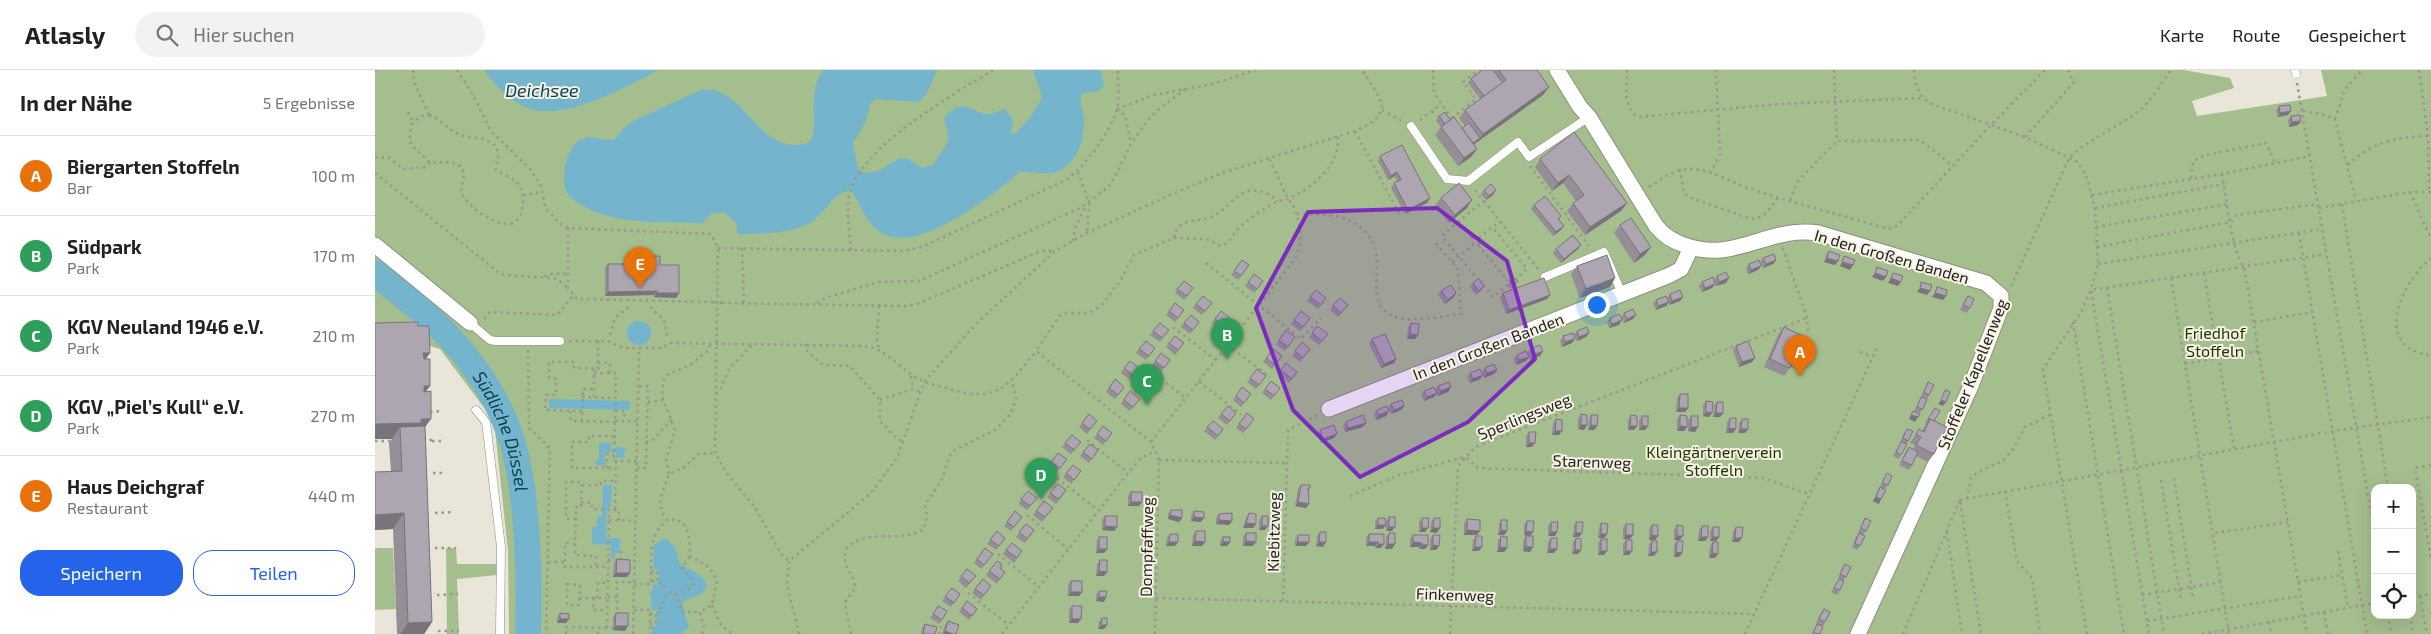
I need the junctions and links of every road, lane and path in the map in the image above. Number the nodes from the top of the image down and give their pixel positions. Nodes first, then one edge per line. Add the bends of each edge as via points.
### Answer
1 (413, 70) edge
2 (457, 70) edge
3 (993, 70) edge
4 (1118, 70) edge
5 (1256, 70) edge
6 (1362, 70) edge
7 (1434, 70) edge
8 (1479, 70) edge
9 (1557, 70) edge
10 (1627, 70) edge
11 (1716, 70) edge
12 (1834, 70) edge
13 (1913, 70) edge
14 (2045, 70) edge
15 (2068, 70) edge
16 (2171, 70) edge
17 (2362, 70) edge
18 (2419, 70) edge
19 (2295, 72) edge
20 (1187, 88) junction
21 (1922, 98) junction
22 (1835, 101) junction
23 (1441, 104) junction
24 (1117, 109) junction
25 (1382, 110) junction
26 (1432, 111) junction
27 (1718, 111) junction
28 (2302, 111) junction
29 (408, 112) dead end
30 (429, 115) junction
31 (1437, 116) edge
32 (1589, 116) junction
33 (1452, 118) junction
34 (2335, 120) junction
35 (413, 122) junction
36 (1457, 125) edge
37 (1991, 125) junction
38 (1411, 126) junction
39 (1355, 131) junction
40 (1338, 136) junction
41 (2025, 136) junction
42 (2430, 136) edge
43 (500, 140) junction
44 (1837, 141) junction
45 (1131, 144) junction
46 (493, 146) junction
47 (1529, 156) junction
48 (2310, 156) junction
49 (375, 157) edge
50 (1269, 158) junction
51 (2069, 158) junction
52 (2275, 162) junction
53 (430, 163) junction
54 (1953, 166) junction
55 (2348, 166) junction
56 (1681, 169) junction
57 (1077, 172) junction
58 (375, 173) edge
59 (1711, 173) junction
60 (2222, 174) junction
61 (2191, 178) junction
62 (1468, 181) junction
63 (2224, 184) junction
64 (542, 192) junction
65 (2410, 192) junction
66 (2430, 192) edge
67 (1637, 194) junction
68 (523, 195) junction
69 (2092, 195) junction
70 (1778, 198) junction
71 (1287, 199) junction
72 (1790, 200) junction
73 (1278, 201) junction
74 (1484, 201) junction
75 (2356, 201) junction
76 (1088, 204) junction
77 (2228, 204) junction
78 (2318, 204) junction
79 (2342, 204) junction
80 (2095, 208) junction
81 (2319, 208) junction
82 (1297, 214) junction
83 (1400, 215) dead end
84 (1459, 221) junction
85 (1500, 221) junction
86 (2231, 222) junction
87 (2096, 226) junction
88 (1492, 227) junction
89 (568, 228) junction
90 (2322, 229) junction
91 (1087, 233) junction
92 (2299, 233) junction
93 (1778, 235) junction
94 (1174, 238) junction
95 (1472, 238) junction
96 (1479, 238) junction
97 (2431, 239) edge
98 (1073, 241) junction
99 (1434, 242) dead end
100 (2234, 242) junction
101 (375, 245) edge
102 (1473, 245) junction
103 (1478, 245) junction
104 (2097, 247) junction
105 (718, 248) junction
106 (742, 248) junction
107 (1691, 248) junction
108 (851, 250) junction
109 (1055, 251) junction
110 (2327, 254) junction
111 (1459, 256) junction
112 (1596, 256) junction
113 (2303, 257) junction
114 (2431, 258) edge
115 (1452, 262) junction
116 (1206, 263) dead end
117 (2098, 264) junction
118 (2244, 266) junction
119 (2204, 272) junction
120 (568, 274) junction
121 (545, 277) junction
122 (1545, 277) joint
123 (2171, 278) junction
124 (1508, 281) junction
125 (2107, 287) junction
126 (568, 288) junction
127 (2091, 290) junction
128 (1622, 294) junction
129 (573, 296) junction
130 (2001, 296) junction
131 (744, 303) junction
132 (817, 303) junction
133 (1259, 305) junction
134 (629, 306) dead end
135 (879, 306) junction
136 (650, 307) dead end
137 (2313, 312) junction
138 (1321, 318) dead end
139 (1807, 318) junction
140 (2073, 322) junction
141 (2254, 322) junction
142 (475, 323) junction
143 (1173, 327) dead end
144 (1808, 330) dead end
145 (610, 335) dead end
146 (667, 336) dead end
147 (529, 341) junction
148 (561, 341) joint
149 (598, 341) junction
150 (710, 344) junction
151 (717, 344) junction
152 (753, 344) junction
153 (806, 344) junction
154 (1228, 345) junction
155 (639, 348) junction
156 (1877, 348) dead end
157 (879, 349) junction
158 (1036, 351) junction
159 (2259, 351) junction
160 (1860, 352) dead end
161 (2431, 356) edge
162 (1872, 357) junction
163 (2219, 358) junction
164 (1216, 360) junction
165 (599, 363) junction
166 (2185, 364) junction
167 (1147, 367) dead end
168 (594, 369) junction
169 (594, 373) junction
170 (610, 373) junction
171 (911, 375) junction
172 (1270, 377) dead end
173 (924, 382) junction
174 (1012, 382) junction
175 (1199, 382) junction
176 (639, 387) junction
177 (594, 389) junction
178 (913, 389) junction
179 (921, 392) junction
180 (715, 395) junction
181 (594, 397) junction
182 (1186, 398) junction
183 (582, 399) junction
184 (615, 399) junction
185 (663, 400) junction
186 (880, 400) junction
187 (648, 402) junction
188 (1329, 409) joint
189 (476, 410) dead end
190 (582, 410) junction
191 (615, 410) junction
192 (443, 411) dead end
193 (570, 411) junction
194 (431, 412) edge
195 (1241, 414) dead end
196 (2050, 415) junction
197 (2431, 417) edge
198 (672, 419) junction
199 (582, 421) junction
200 (615, 421) junction
201 (624, 421) junction
202 (638, 421) junction
203 (2377, 424) junction
204 (2356, 428) junction
205 (2333, 430) junction
206 (614, 436) junction
207 (415, 440) edge
208 (444, 440) dead end
209 (903, 440) junction
210 (1087, 440) dead end
211 (375, 441) edge
212 (398, 441) edge
213 (646, 442) junction
214 (1151, 442) junction
215 (2274, 442) junction
216 (2234, 449) junction
217 (1155, 451) junction
218 (614, 452) junction
219 (715, 452) junction
220 (2199, 456) junction
221 (1465, 457) junction
222 (1159, 460) junction
223 (615, 461) junction
224 (637, 461) junction
225 (1286, 463) junction
226 (2431, 465) edge
227 (2137, 467) junction
228 (607, 468) junction
229 (615, 468) junction
230 (637, 468) junction
231 (2121, 470) junction
232 (433, 473) dead end
233 (445, 473) dead end
234 (1128, 473) junction
235 (669, 474) junction
236 (2097, 474) junction
237 (1057, 478) dead end
238 (2174, 478) dead end
239 (2161, 480) dead end
240 (615, 481) junction
241 (2061, 481) junction
242 (2387, 484) edge
243 (582, 485) junction
244 (2005, 491) junction
245 (1809, 494) junction
246 (1350, 496) dead end
247 (1967, 499) junction
248 (1960, 500) junction
249 (581, 502) junction
250 (608, 510) junction
251 (615, 510) junction
252 (1099, 510) junction
253 (454, 512) dead end
254 (435, 513) dead end
255 (1027, 515) dead end
256 (576, 519) junction
257 (609, 520) junction
258 (619, 520) junction
259 (667, 520) junction
260 (635, 521) junction
261 (2289, 522) junction
262 (2374, 529) edge
263 (1947, 531) junction
264 (2215, 533) junction
265 (575, 544) junction
266 (435, 548) dead end
267 (456, 548) dead end
268 (621, 548) dead end
269 (1068, 549) junction
270 (2339, 551) dead end
271 (998, 554) dead end
272 (690, 556) junction
273 (2431, 559) edge
274 (608, 560) junction
275 (789, 561) junction
276 (548, 562) junction
277 (565, 562) junction
278 (596, 567) junction
279 (608, 567) junction
280 (651, 571) junction
281 (2342, 575) junction
282 (651, 581) junction
283 (658, 582) junction
284 (2221, 582) junction
285 (2298, 582) junction
286 (608, 583) junction
287 (634, 583) junction
288 (1039, 587) junction
289 (2191, 587) junction
290 (2179, 589) junction
291 (667, 592) junction
292 (2157, 592) junction
293 (968, 593) dead end
294 (458, 594) dead end
295 (676, 594) junction
296 (2431, 594) edge
297 (437, 595) dead end
298 (2142, 595) junction
299 (2301, 596) junction
300 (2421, 596) junction
301 (617, 597) junction
302 (2416, 597) edge
303 (579, 598) junction
304 (595, 598) junction
305 (607, 598) junction
306 (1156, 598) junction
307 (2193, 598) dead end
308 (2181, 600) dead end
309 (1283, 601) junction
310 (2371, 604) edge
311 (712, 605) junction
312 (1452, 605) junction
313 (2363, 606) junction
314 (2348, 608) junction
315 (2225, 609) junction
316 (607, 610) junction
317 (634, 610) junction
318 (699, 612) junction
319 (2324, 612) junction
320 (633, 614) junction
321 (649, 614) junction
322 (657, 614) junction
323 (1754, 614) junction
324 (2304, 616) junction
325 (2162, 619) junction
326 (2389, 619) edge
327 (2411, 619) edge
328 (2146, 621) junction
329 (2269, 622) junction
330 (649, 624) junction
331 (1009, 625) junction
332 (941, 626) dead end
333 (598, 628) junction
334 (607, 628) junction
335 (2229, 629) junction
336 (459, 630) dead end
337 (438, 631) dead end
338 (500, 634) edge
339 (546, 634) edge
340 (566, 634) edge
341 (598, 634) edge
342 (618, 634) edge
343 (633, 634) edge
344 (649, 634) edge
345 (702, 634) edge
346 (733, 634) edge
347 (799, 634) edge
348 (851, 634) edge
349 (939, 634) edge
350 (1002, 634) edge
351 (1155, 634) edge
352 (1450, 634) edge
353 (1745, 634) edge
354 (1858, 634) edge
355 (1903, 634) edge
356 (1962, 634) edge
357 (1981, 634) edge
358 (2040, 634) edge
359 (2087, 634) edge
360 (2124, 634) edge
361 (2149, 634) edge
362 (2164, 634) edge
363 (2202, 634) edge
364 (2229, 634) edge
365 (2271, 634) edge
366 (2307, 634) edge
367 (2328, 634) edge
368 (2367, 634) edge
369 (2392, 634) edge
370 (2413, 634) edge
371 (2427, 634) edge

1 - 30 path via 414,82
2 - 43 path via 491,131
3 - 108 path via 904,127 861,168 849,196
4 - 24 path
5 - 20 path via 1226,81
6 - 25 path via 1379,94
7 - 23 path via 1434,93
8 - 33 path via 1463,82 1476,99
9 - 32 street, In den Großen Banden
10 - 27 path via 1627,106 1638,117
11 - 27 path
12 - 22 path
13 - 21 path via 1916,88
14 - 37 path
15 - 41 path via 2075,82
16 - 51 path, Stoffeler Kapellenweg via 2138,111 2083,144
17 - 34 path via 2345,89
18 - 42 path
19 - 28 path
20 - 24 path via 1154,95
20 - 45 path via 1160,108
21 - 22 path
21 - 37 path
22 - 27 path
22 - 44 path
23 - 26 path
23 - 33 path
24 - 45 path via 1125,116
24 - 57 path via 1102,139
25 - 38 path
25 - 39 path via 1370,124
26 - 31 path
26 - 38 path
27 - 59 path via 1720,155
28 - 34 path
28 - 48 path
29 - 35 path
30 - 35 path
30 - 46 path via 462,136 477,137
32 - 47 lane
32 - 67 street, In den Großen Banden
33 - 36 path
34 - 55 path
35 - 53 path via 409,142
37 - 41 path
37 - 54 path
38 - 62 lane via 1447,179
39 - 40 path
39 - 83 path
40 - 50 path
40 - 71 path via 1339,144 1332,163 1317,180
41 - 51 path
42 - 55 path via 2378,144 2362,152
42 - 66 path
43 - 46 path
43 - 64 path via 531,170
44 - 54 path via 1920,140
44 - 72 path via 1797,182
45 - 76 path via 1115,177
46 - 68 path via 498,155 496,170 515,180
47 - 62 lane via 1518,142
47 - 112 path via 1533,161 1529,165
48 - 52 path
48 - 78 path
49 - 53 path via 390,158 403,169 425,167
50 - 71 path
50 - 91 path via 1222,173
51 - 69 path via 2084,170
51 - 130 path, Stoffeler Kapellenweg via 2009,289
52 - 60 path
52 - 61 path via 2266,143 2206,155 2193,161
53 - 68 path via 459,164 463,169 460,188 464,198 483,216 497,223 508,224 519,218
54 - 72 path via 1897,226 1888,229
55 - 75 path
56 - 59 path
56 - 67 path
56 - 70 path via 1684,192 1688,197 1751,219 1764,216
57 - 76 path
57 - 108 path via 922,247 903,251
58 - 121 path via 498,272
59 - 70 path
60 - 61 path
60 - 63 path
61 - 69 path
62 - 74 path
63 - 77 path
63 - 80 path
64 - 68 path
64 - 89 path via 546,208
65 - 66 path
65 - 75 path
65 - 97 path
67 - 107 street, In den Großen Banden via 1662,233
69 - 80 path
70 - 72 path
71 - 73 path
71 - 82 path
73 - 94 path via 1242,225 1223,246 1206,239
73 - 94 path via 1259,191 1240,194 1212,217 1181,224
74 - 84 path
74 - 85 path
75 - 79 path
76 - 91 path
76 - 98 path via 1075,228
76 - 132 path via 919,281 878,282
77 - 86 path
77 - 87 path
78 - 81 path
78 - 86 path via 2236,215
79 - 81 path
79 - 203 path
80 - 87 path
81 - 90 path
82 - 115 path via 1346,219 1368,234 1376,251 1377,298 1382,308 1397,318 1461,314 1459,272
82 - 133 path via 1301,235 1299,252
84 - 95 path
84 - 111 path via 1442,236
85 - 88 path
85 - 122 path
86 - 100 path
86 - 104 path
87 - 104 path
88 - 96 path
88 - 124 path via 1527,269 1513,281
89 - 105 path via 699,232 711,234
89 - 120 path
90 - 92 path
90 - 110 path
91 - 98 path
92 - 100 path
92 - 113 path
93 - 107 street, In den Großen Banden via 1723,251
93 - 130 street, In den Großen Banden via 1807,231 1819,233 1986,283
93 - 139 path
94 - 158 path via 1134,255 1121,281 1101,306 1089,313 1067,312 1059,316
95 - 96 path
95 - 102 path
96 - 103 path
98 - 109 path
99 - 115 path
100 - 117 path
100 - 118 path
101 - 142 street
102 - 103 path
102 - 111 path
103 - 124 path
104 - 117 path
105 - 106 path
105 - 151 path
106 - 108 path
106 - 131 path
107 - 128 street, In den Großen Banden via 1681,269
109 - 135 path via 1041,251 917,304
109 - 173 path via 976,324
110 - 113 path
110 - 204 path
111 - 115 path
111 - 124 path via 1493,297 1507,286
112 - 122 lane
112 - 128 lane via 1604,252
113 - 118 path
113 - 137 path
114 - 161 path via 2423,264 2408,287 2397,323 2399,338 2407,348
116 - 133 path
117 - 127 path
118 - 119 path
118 - 141 path
119 - 123 path
119 - 163 path
120 - 121 path via 548,274
120 - 126 path
121 - 126 path via 557,279
123 - 125 path
123 - 166 path
125 - 127 path
125 - 227 path
126 - 129 path
127 - 140 path
127 - 231 path
128 - 188 street, In den Großen Banden
129 - 131 path, bridge via 579,300
129 - 142 path via 557,315 490,312
130 - 354 street, Stoffeler Kapellenweg via 2001,308 1970,388
131 - 132 path
132 - 135 path
133 - 138 path via 1301,339
133 - 154 path
134 - 145 path via 615,318
135 - 157 path
136 - 146 path via 664,320
137 - 141 path
137 - 205 path
139 - 144 path
139 - 221 path, Sperlingsweg via 1475,447
140 - 196 path via 2043,369
140 - 236 path
141 - 159 path
142 - 147 lane via 490,340
143 - 164 path
147 - 148 lane
147 - 276 path via 529,428 550,448
148 - 149 path
149 - 155 path via 608,341 623,348
149 - 165 path
150 - 151 path
150 - 155 path via 670,343 662,348
150 - 185 path via 709,350 701,357 664,378
151 - 152 path
151 - 180 path
152 - 153 path
152 - 180 path via 729,369
153 - 157 path
153 - 186 path via 805,348 823,365 851,366
154 - 164 path
154 - 172 path
155 - 176 path
156 - 162 path
157 - 171 path
158 - 174 path
158 - 214 path
159 - 163 path
159 - 215 path
160 - 162 path
162 - 245 path
163 - 166 path
163 - 216 path
164 - 175 path
165 - 168 path via 598,369
165 - 170 path via 610,363
166 - 220 path
167 - 182 path
168 - 169 path
168 - 193 path via 574,368 574,362 549,362 549,378 556,379 555,395 546,395 545,410
169 - 170 path
169 - 177 path
170 - 184 path via 615,373
171 - 173 path
171 - 178 path
173 - 174 path via 960,393 983,395
173 - 179 path
174 - 348 path via 1016,398 1011,414 995,430 953,451 948,458 943,478 925,504 927,517 924,529 913,534 857,540 846,549 845,565 855,585 845,603
175 - 182 path
175 - 195 path
176 - 187 path via 648,386
176 - 202 path
177 - 181 path
177 - 183 path via 583,389
178 - 179 path
178 - 186 path
179 - 209 path
180 - 219 path
181 - 183 path
181 - 184 path
182 - 214 path
183 - 190 path
184 - 191 path
185 - 187 path
185 - 198 path
186 - 209 path via 880,421 897,439
187 - 213 path
188 - 225 path, Kiebitzweg via 1288,430
189 - 338 lane via 486,422 501,547
190 - 193 path
190 - 199 path
191 - 200 path
191 - 201 path via 625,412
192 - 194 path
193 - 199 path via 571,421
196 - 241 path
196 - 247 path via 2025,427 2004,460 1971,478
197 - 203 path
198 - 213 path via 653,440
198 - 235 path via 675,436 666,460
199 - 200 path
200 - 201 path
200 - 206 path
201 - 202 path
202 - 224 path
203 - 204 path
203 - 242 path
204 - 205 path
204 - 262 path
205 - 215 path
205 - 313 path
206 - 218 path
206 - 228 path via 589,436 589,442 573,442 572,468
207 - 208 path
209 - 275 path via 897,458 870,494
210 - 234 path
211 - 212 path
213 - 230 path via 646,468
214 - 217 path
215 - 216 path
215 - 261 path
216 - 220 path
217 - 222 path
217 - 234 path via 1141,459
218 - 223 path
218 - 228 path via 607,454
219 - 235 path via 698,454 685,467
219 - 275 path
220 - 227 path
220 - 264 path
221 - 245 path, Starenweg via 1478,468 1763,478
221 - 246 path via 1399,475
221 - 312 path, Sperlingsweg via 1458,466
222 - 225 path
222 - 306 path, Dompfaffweg
223 - 224 path
223 - 229 path
224 - 230 path
225 - 309 path, Kiebitzweg
226 - 273 path via 2415,468
227 - 231 path
227 - 292 path
228 - 229 path
229 - 240 path
230 - 260 path
231 - 236 path
231 - 298 path
232 - 233 path
234 - 252 path
235 - 259 path via 659,504
236 - 241 path
236 - 360 path
237 - 252 path
238 - 289 path
239 - 290 path
240 - 243 path
240 - 251 path
241 - 244 path
241 - 359 path
243 - 249 path
243 - 256 path via 582,482 566,482 566,519
244 - 247 path
244 - 358 path via 2017,561 2032,578
245 - 323 path
247 - 248 path
248 - 263 path
248 - 357 path
249 - 250 path via 592,503 592,509
249 - 256 path via 581,507 576,507
250 - 251 path
250 - 257 path
251 - 258 path via 619,510
252 - 269 path
253 - 254 path
255 - 269 path
256 - 265 path
257 - 258 path
257 - 274 path
258 - 260 path
259 - 272 path via 677,520 687,528
259 - 280 path via 653,537
260 - 287 path
261 - 264 path
261 - 285 path
263 - 355 path
263 - 356 path
264 - 284 path
265 - 277 path via 565,543
265 - 278 path via 575,555 596,556
266 - 267 path
268 - 274 path via 621,560
269 - 288 path
270 - 281 path
271 - 288 path
272 - 295 path via 682,565 693,583 688,590
272 - 311 path via 707,565 716,576
274 - 279 path
275 - 347 path via 787,584
276 - 277 path
276 - 339 path
277 - 278 path via 565,567
278 - 279 path
279 - 286 path
280 - 282 path
280 - 283 path via 657,571
281 - 285 path
281 - 314 path
282 - 283 path
282 - 287 path via 651,584
283 - 291 path
284 - 289 path
284 - 315 path
285 - 299 path
286 - 304 path via 598,583
286 - 305 path
287 - 301 path via 617,582
287 - 317 path
288 - 331 path
289 - 290 path
289 - 307 path
290 - 292 path
290 - 308 path
291 - 295 path
291 - 322 path
292 - 298 path
292 - 325 path
293 - 331 path
294 - 297 path
295 - 318 path via 683,612
296 - 300 path
298 - 328 path
299 - 315 path
299 - 324 path
300 - 302 path
300 - 371 path
301 - 305 path
301 - 320 path via 617,614
303 - 303 path via 580,585 567,584 567,605 579,605
303 - 304 path
304 - 305 path
304 - 316 path via 593,610
305 - 316 path
306 - 309 path, Finkenweg
306 - 351 path, Dompfaffweg
309 - 312 path, Finkenweg
310 - 313 path
311 - 318 path
311 - 346 path via 721,625
312 - 323 path, Finkenweg
312 - 352 path, Sperlingsweg
313 - 314 path
313 - 368 path
314 - 319 path
315 - 325 path
315 - 335 path
316 - 334 path
317 - 320 path
317 - 321 path via 650,610
318 - 345 path via 704,629
319 - 324 path
319 - 367 path
320 - 343 path
321 - 322 path
321 - 330 path
322 - 330 path via 656,624
323 - 353 path
324 - 329 path
324 - 366 path
325 - 328 path
325 - 362 path
326 - 369 path
327 - 370 path
328 - 361 path
329 - 335 path
329 - 365 path
330 - 344 path
331 - 350 path
332 - 349 path
333 - 334 path
333 - 340 path via 566,627
333 - 341 path
334 - 342 path via 618,628
335 - 363 path
335 - 364 path
336 - 337 path

